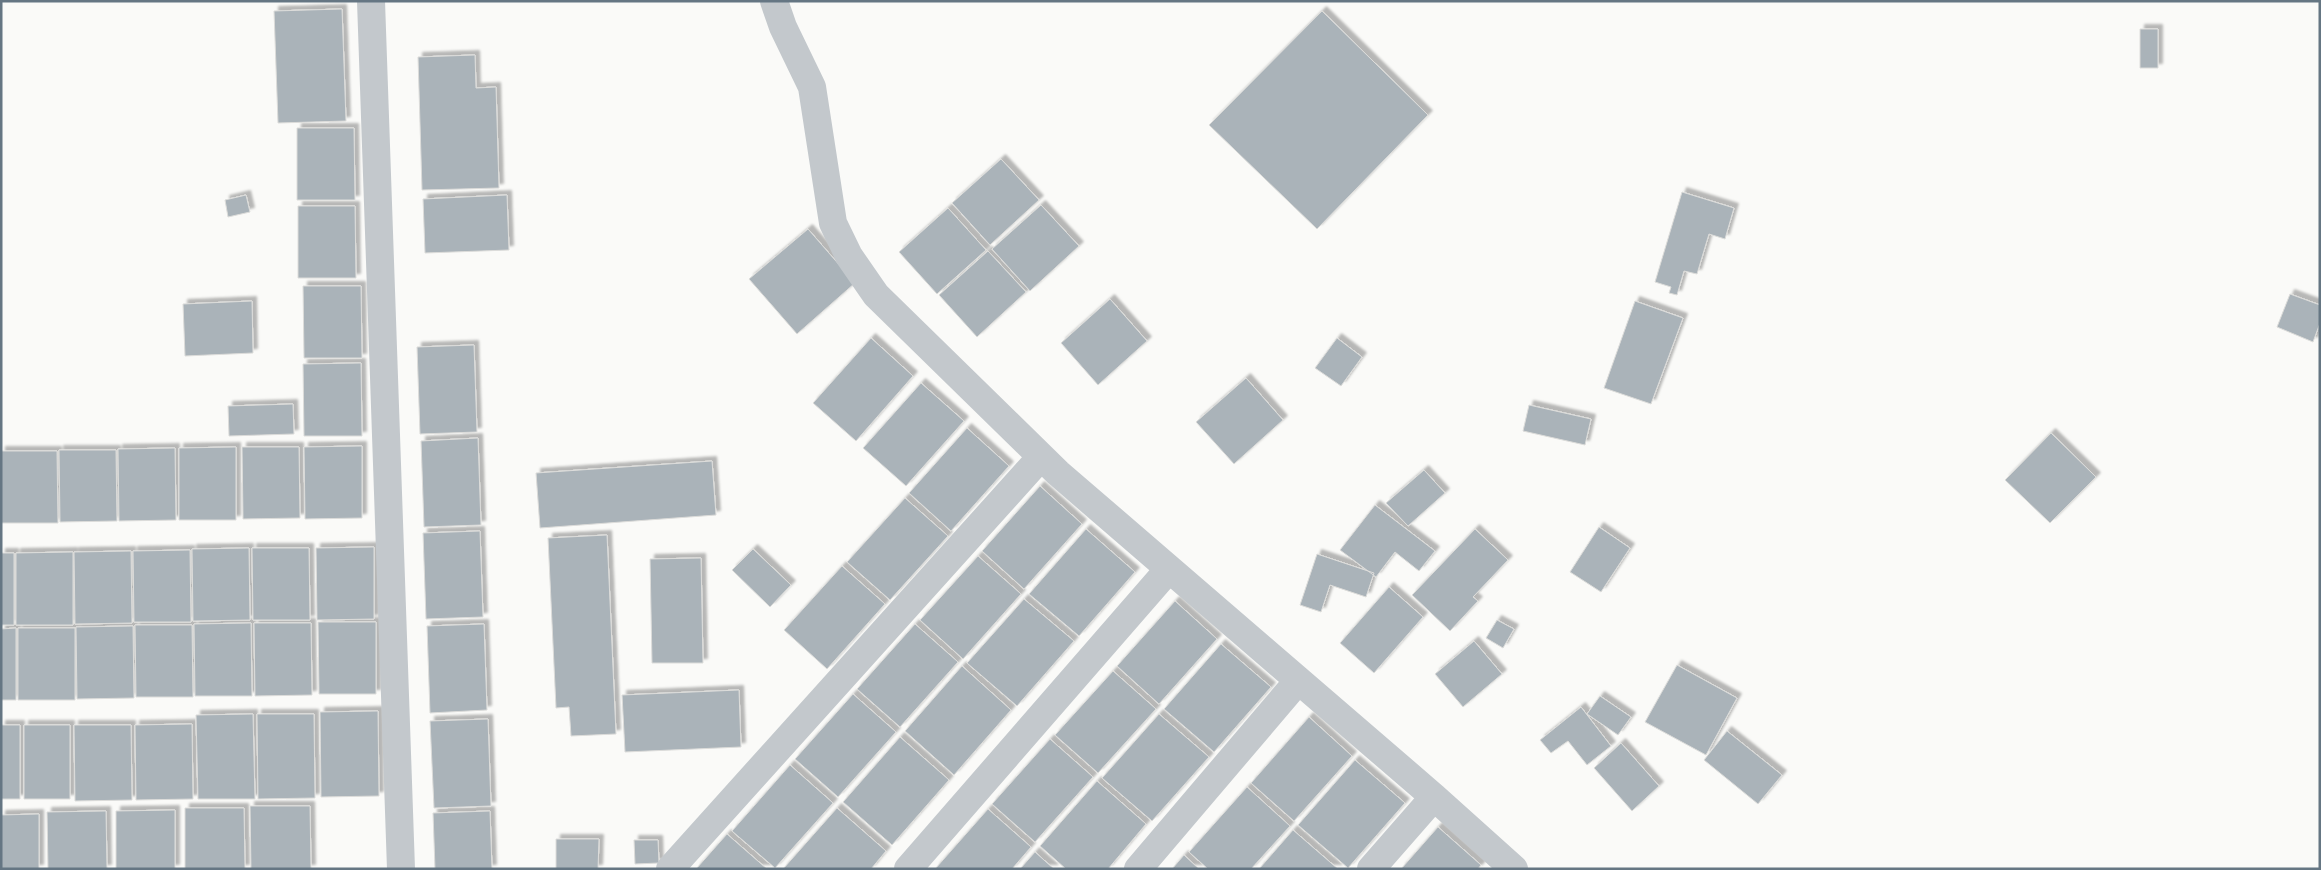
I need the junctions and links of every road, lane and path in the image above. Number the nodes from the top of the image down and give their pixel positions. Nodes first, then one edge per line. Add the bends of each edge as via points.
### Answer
1 (372, 1) edge
2 (774, 1) edge
3 (1041, 457) junction
4 (1169, 569) junction
5 (1298, 681) junction
6 (1434, 797) junction
7 (401, 869) edge
8 (670, 869) edge
9 (908, 869) edge
10 (1138, 869) edge
11 (1371, 869) edge
12 (1514, 869) edge

1 - 7 street
2 - 3 street via 783,28 812,87 833,223 848,256 876,295
3 - 4 street
3 - 8 street
4 - 5 street
4 - 9 street
5 - 6 street
5 - 10 street
6 - 11 street
6 - 12 street

